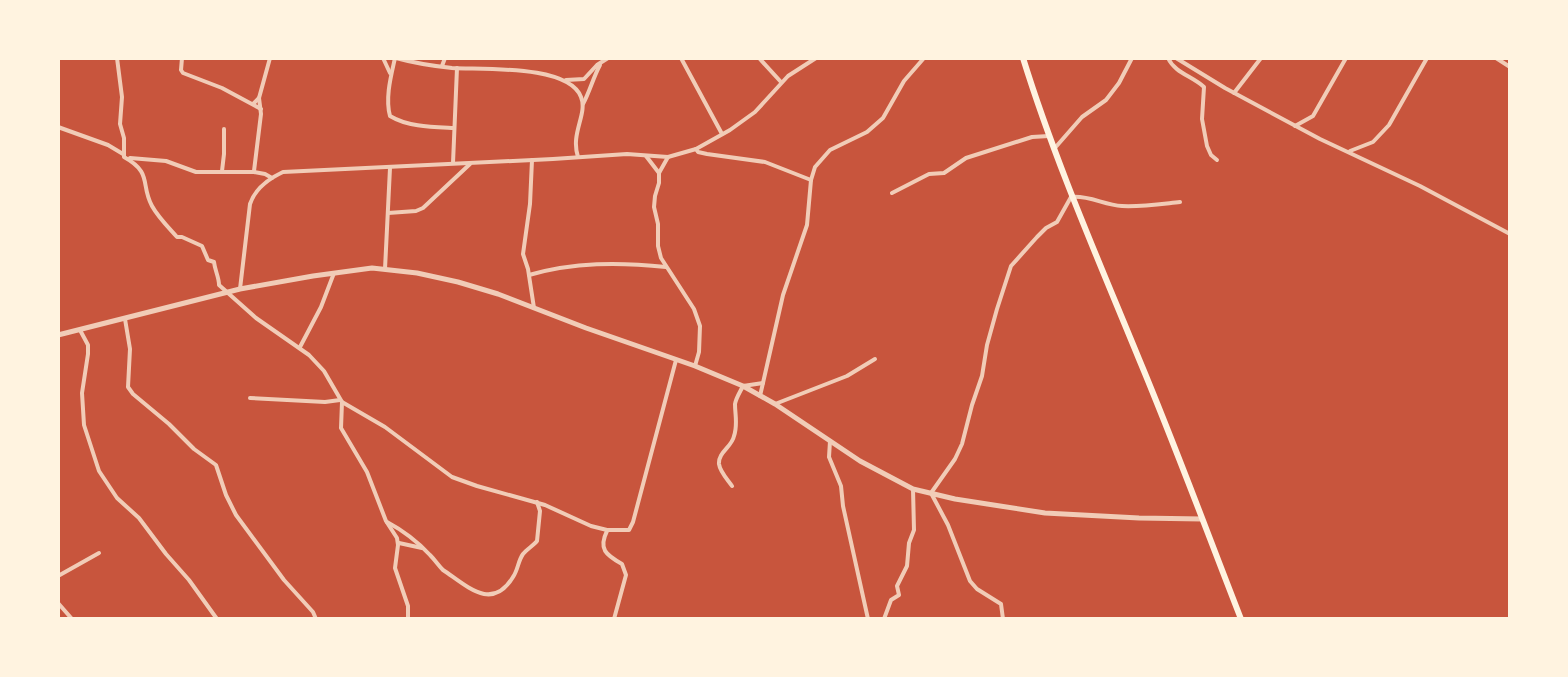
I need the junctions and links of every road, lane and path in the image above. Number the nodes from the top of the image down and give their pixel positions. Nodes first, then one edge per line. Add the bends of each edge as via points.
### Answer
1 (117, 58) edge
2 (182, 58) edge
3 (270, 58) edge
4 (383, 58) edge
5 (396, 58) edge
6 (445, 58) edge
7 (608, 58) edge
8 (681, 58) edge
9 (759, 58) edge
10 (816, 58) edge
11 (924, 58) edge
12 (1023, 58) edge
13 (1132, 58) edge
14 (1168, 58) edge
15 (1176, 58) edge
16 (1261, 58) edge
17 (1346, 58) edge
18 (1427, 58) edge
19 (1496, 58) edge
20 (602, 63) junction
21 (442, 66) junction
22 (1510, 67) edge
23 (457, 68) junction
24 (391, 75) junction
25 (563, 81) junction
26 (781, 82) junction
27 (1234, 93) junction
28 (259, 98) junction
29 (253, 104) junction
30 (583, 104) junction
31 (261, 109) junction
32 (1295, 126) junction
33 (58, 127) edge
34 (454, 128) junction
35 (224, 129) dead end
36 (722, 134) junction
37 (1049, 136) junction
38 (696, 149) junction
39 (1054, 149) junction
40 (1348, 152) junction
41 (646, 156) junction
42 (124, 157) junction
43 (578, 157) junction
44 (668, 157) junction
45 (532, 160) junction
46 (1217, 160) dead end
47 (472, 162) junction
48 (453, 163) junction
49 (390, 167) junction
50 (222, 171) junction
51 (254, 172) junction
52 (659, 173) junction
53 (272, 178) junction
54 (811, 180) junction
55 (892, 193) dead end
56 (1071, 197) junction
57 (1180, 202) dead end
58 (388, 213) junction
59 (1510, 234) edge
60 (666, 267) junction
61 (385, 269) junction
62 (334, 273) junction
63 (529, 275) junction
64 (240, 289) junction
65 (225, 292) junction
66 (534, 308) junction
67 (125, 319) junction
68 (80, 330) junction
69 (58, 335) edge
70 (300, 348) junction
71 (875, 359) dead end
72 (676, 360) junction
73 (695, 366) junction
74 (763, 383) junction
75 (743, 386) junction
76 (760, 396) junction
77 (250, 398) dead end
78 (341, 401) junction
79 (775, 404) junction
80 (830, 441) junction
81 (732, 486) dead end
82 (913, 489) junction
83 (931, 493) junction
84 (537, 502) junction
85 (545, 505) junction
86 (540, 511) junction
87 (1202, 519) junction
88 (387, 522) junction
89 (607, 530) junction
90 (398, 543) junction
91 (424, 549) junction
92 (99, 553) dead end
93 (58, 576) edge
94 (58, 603) edge
95 (72, 619) edge
96 (217, 619) edge
97 (316, 619) edge
98 (408, 619) edge
99 (614, 619) edge
100 (868, 619) edge
101 (884, 619) edge
102 (1003, 619) edge
103 (1241, 619) edge

1 - 42 street
2 - 29 street via 183,73
3 - 28 street
4 - 24 street
5 - 21 street
5 - 24 street
6 - 21 street
7 - 20 street
8 - 36 street
9 - 26 street
10 - 26 street
11 - 54 street via 883,118 825,155
12 - 37 main road
13 - 39 street via 1106,100 1082,117
14 - 46 street via 1174,68 1204,87 1202,119 1207,146
15 - 27 street
16 - 27 street
17 - 32 street via 1313,116
18 - 40 street via 1379,137
19 - 22 street
20 - 25 street via 584,79
20 - 30 street
21 - 23 street
23 - 25 street via 518,70
23 - 34 street
24 - 34 street via 388,113 393,119
25 - 30 street via 577,90
26 - 36 street via 755,112
27 - 32 street
28 - 29 street
28 - 31 street
29 - 31 street
30 - 43 street via 574,143
31 - 51 street
32 - 40 street
33 - 42 street via 116,148
34 - 48 street
35 - 50 street
36 - 38 street
37 - 39 main road
37 - 55 street via 966,158 944,173 929,174
38 - 44 street
38 - 54 street via 765,162
39 - 56 main road
40 - 59 street
41 - 43 street
41 - 44 street
41 - 52 street
42 - 50 street via 166,161 196,172
42 - 65 street via 145,177 150,203 167,227 177,237 202,246 214,262
43 - 45 street
44 - 52 street
45 - 47 street
45 - 63 street via 523,254
47 - 48 street
47 - 58 street via 423,208
48 - 49 street
49 - 53 street via 290,171
49 - 58 street
50 - 51 street
51 - 53 street
52 - 60 street via 654,207 659,255
53 - 64 street via 250,204
54 - 74 street via 807,225 783,295
56 - 57 street via 1121,206
56 - 83 street via 1057,222 1011,266 962,444
56 - 87 main road
58 - 61 street
60 - 63 street via 586,265
60 - 73 street via 700,326
61 - 62 street
61 - 66 street via 458,282
62 - 64 street
62 - 70 street
63 - 66 street
64 - 65 street
65 - 67 street
65 - 70 street
66 - 72 street
67 - 68 street
67 - 97 street via 128,387 216,465 236,515
68 - 69 street
68 - 96 street via 88,345 84,425 99,471
70 - 78 street via 324,371
71 - 79 street via 847,376
72 - 73 street
72 - 89 street via 631,528
73 - 75 street
74 - 75 street
74 - 76 street
75 - 76 street
75 - 81 street via 736,400 735,436 719,462
76 - 79 street
77 - 78 street
78 - 84 street via 452,477
78 - 88 street via 341,428 367,472
79 - 80 street
80 - 82 street
80 - 100 street via 829,457 841,486
82 - 83 street
82 - 101 street via 915,526 907,566 897,586 899,595 891,600
83 - 87 street via 1045,513
83 - 102 street via 970,581 1001,604
84 - 85 street
84 - 86 street
85 - 86 street
85 - 89 street
86 - 91 street via 537,541 498,594 474,591 439,567
87 - 103 main road
88 - 90 street
88 - 91 street
89 - 99 street via 603,549 622,564 626,575
90 - 91 street
90 - 98 street via 395,568
92 - 93 street
94 - 95 street

